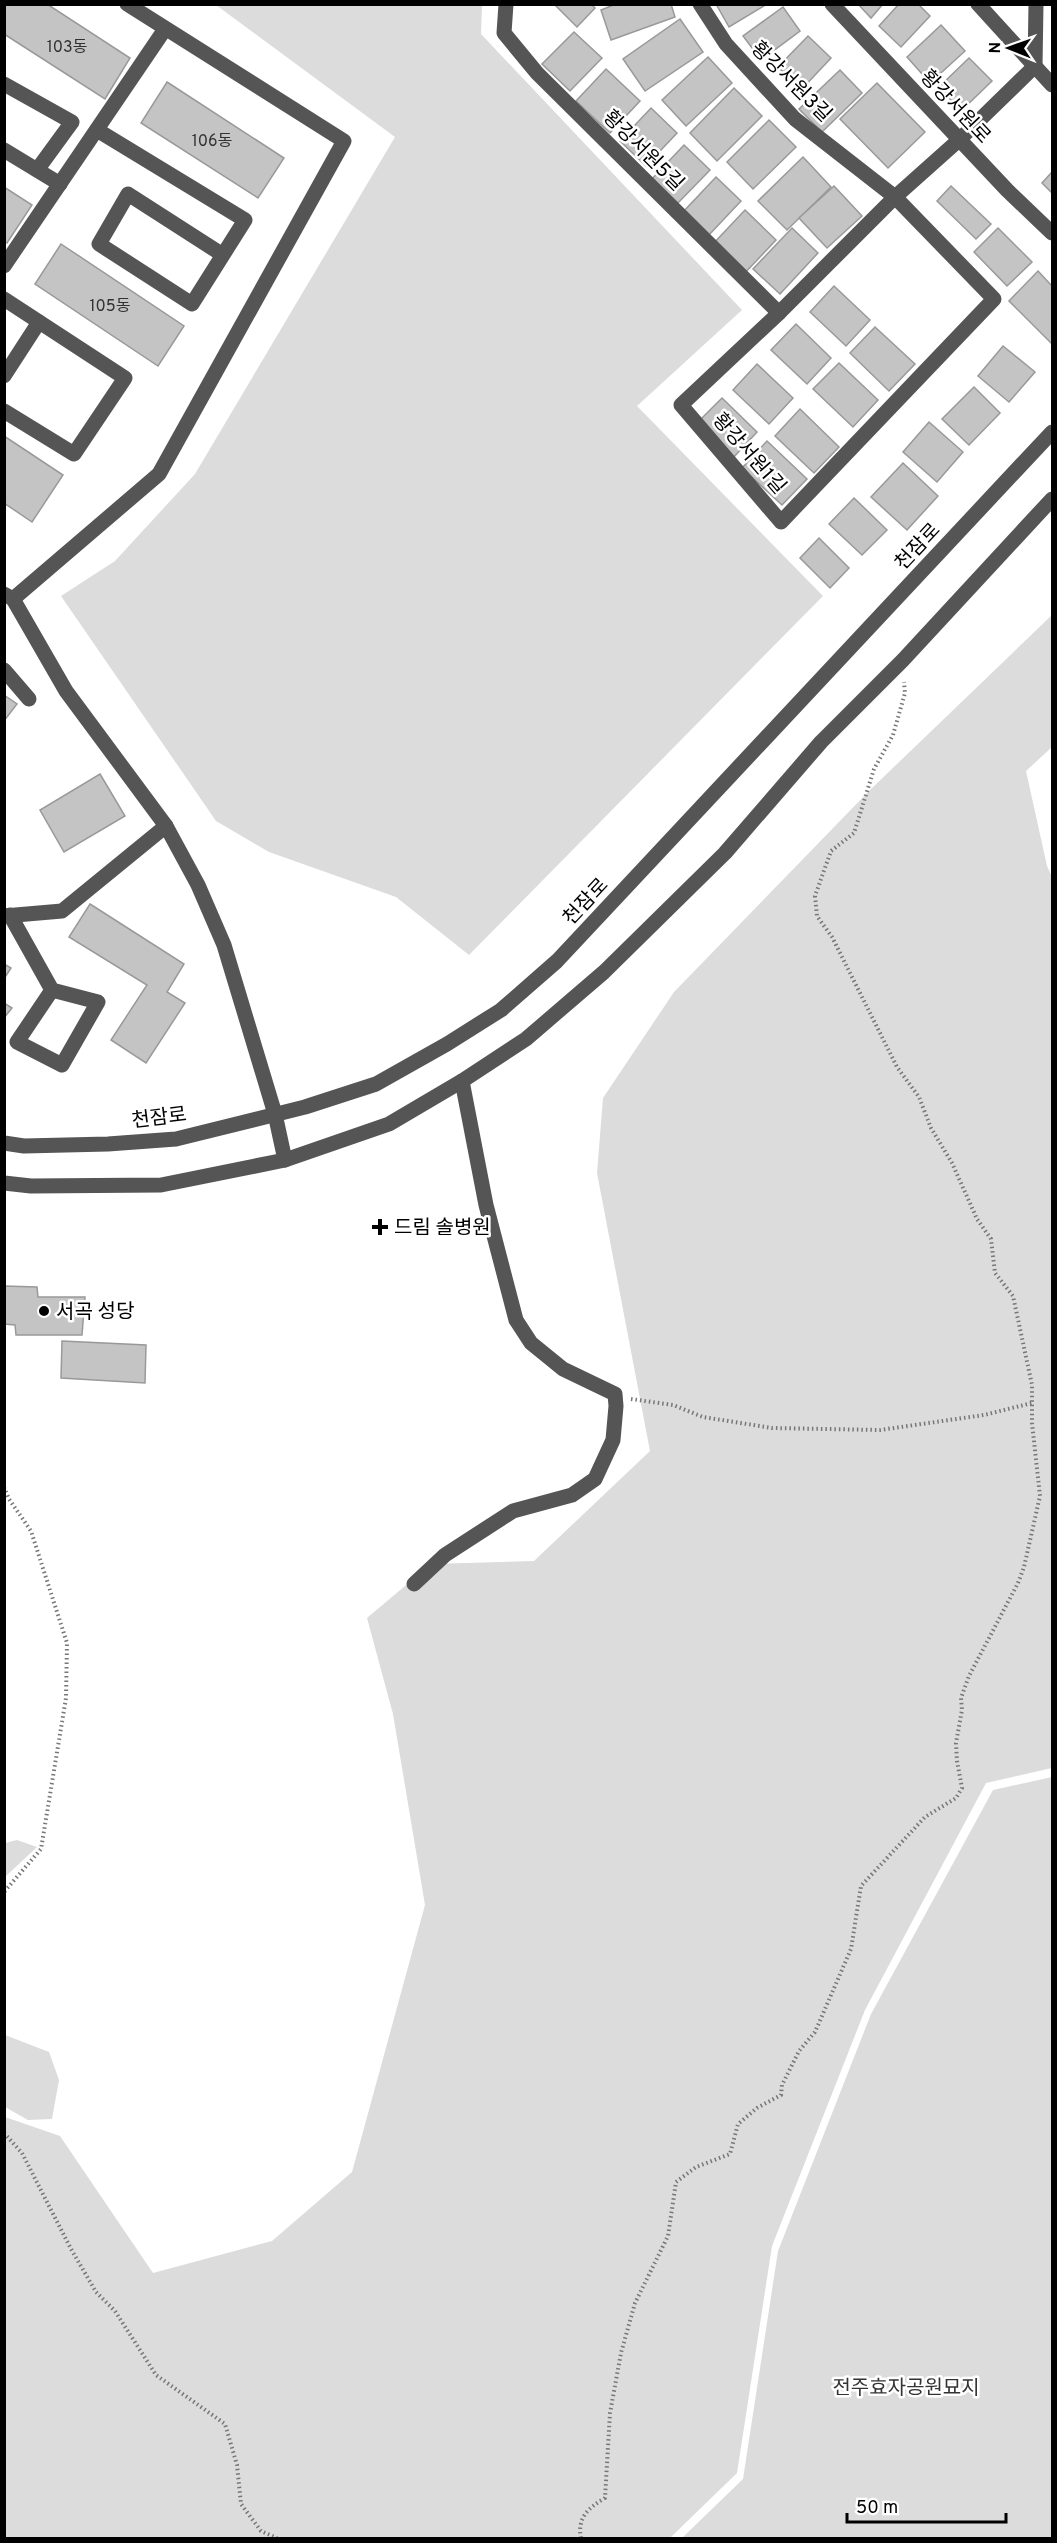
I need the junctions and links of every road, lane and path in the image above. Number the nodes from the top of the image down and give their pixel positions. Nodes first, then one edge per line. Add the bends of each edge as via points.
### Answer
1 (127, 4) edge
2 (506, 4) edge
3 (700, 4) edge
4 (832, 4) edge
5 (978, 4) edge
6 (1036, 4) edge
7 (165, 29) junction
8 (1035, 66) junction
9 (4, 84) edge
10 (1053, 84) edge
11 (97, 130) junction
12 (960, 139) junction
13 (4, 150) edge
14 (37, 171) junction
15 (60, 184) junction
16 (895, 197) junction
17 (1053, 233) edge
18 (223, 255) junction
19 (4, 266) edge
20 (4, 300) edge
21 (779, 313) junction
22 (39, 322) junction
23 (4, 376) edge
24 (4, 411) edge
25 (1053, 432) edge
26 (1053, 499) edge
27 (9, 596) edge
28 (903, 660) junction
29 (4, 670) edge
30 (28, 699) dead end
31 (166, 826) junction
32 (7, 915) edge
33 (52, 990) junction
34 (462, 1081) junction
35 (275, 1114) junction
36 (4, 1143) edge
37 (285, 1160) junction
38 (4, 1183) edge
39 (624, 1398) dead end
40 (1032, 1403) junction
41 (4, 1487) edge
42 (414, 1584) dead end
43 (4, 1892) edge
44 (4, 2133) edge
45 (277, 2538) edge
46 (581, 2538) edge

1 - 7 street
2 - 21 street, 황강서원5길 via 504,33 537,73
3 - 16 street, 황강서원3길 via 726,44 795,119
4 - 12 street, 황강서원로
5 - 8 street
6 - 8 street
7 - 11 street
7 - 27 street via 344,141 159,474
8 - 10 street
8 - 12 street, 황강서원1길
9 - 14 street via 72,122
11 - 15 street
11 - 18 street via 245,220
12 - 16 street, 황강서원1길
12 - 17 street, 황강서원로
13 - 14 street
14 - 15 street
15 - 19 street
16 - 21 street, 황강서원1길
16 - 21 street, 황강서원1길 via 994,299 781,522 681,405
18 - 18 street via 192,304 99,244 128,194
20 - 22 street
22 - 23 street
22 - 24 street via 125,378 74,454
25 - 35 street, 천잠로 via 557,961 501,1010 376,1084
26 - 28 street
27 - 31 street via 66,691
28 - 34 street via 821,742 724,853 604,972 526,1039
28 - 40 path via 905,693 893,735 874,769 854,833 831,851 815,896 817,916 832,937 897,1067 919,1097 977,1220 991,1239 995,1273 1013,1296 1032,1385
29 - 30 street
31 - 32 street via 62,910
31 - 35 street via 224,945
32 - 33 street
33 - 33 street via 17,1042 62,1065 98,1002
34 - 37 street via 389,1124
34 - 42 street via 486,1205 516,1320 531,1343 563,1369 615,1394 613,1440 595,1479 572,1495 513,1511 445,1555
35 - 36 street, 천잠로 via 176,1139 24,1146
35 - 37 street
37 - 38 street via 161,1185
39 - 40 path via 673,1405 703,1418 772,1428 880,1430 984,1415
40 - 46 path via 1039,1504 1018,1583 961,1698 956,1743 962,1788 956,1798 925,1817 861,1886 851,1949 815,2032 799,2051 782,2085 781,2095 738,2124 730,2154 696,2167 676,2182 668,2235 634,2302 621,2353 610,2413 605,2498 588,2508 579,2527
41 - 43 path via 31,1531 67,1643 66,1698 41,1849
44 - 45 path via 22,2153 96,2292 115,2312 156,2375 225,2424 237,2465 241,2504 261,2531

